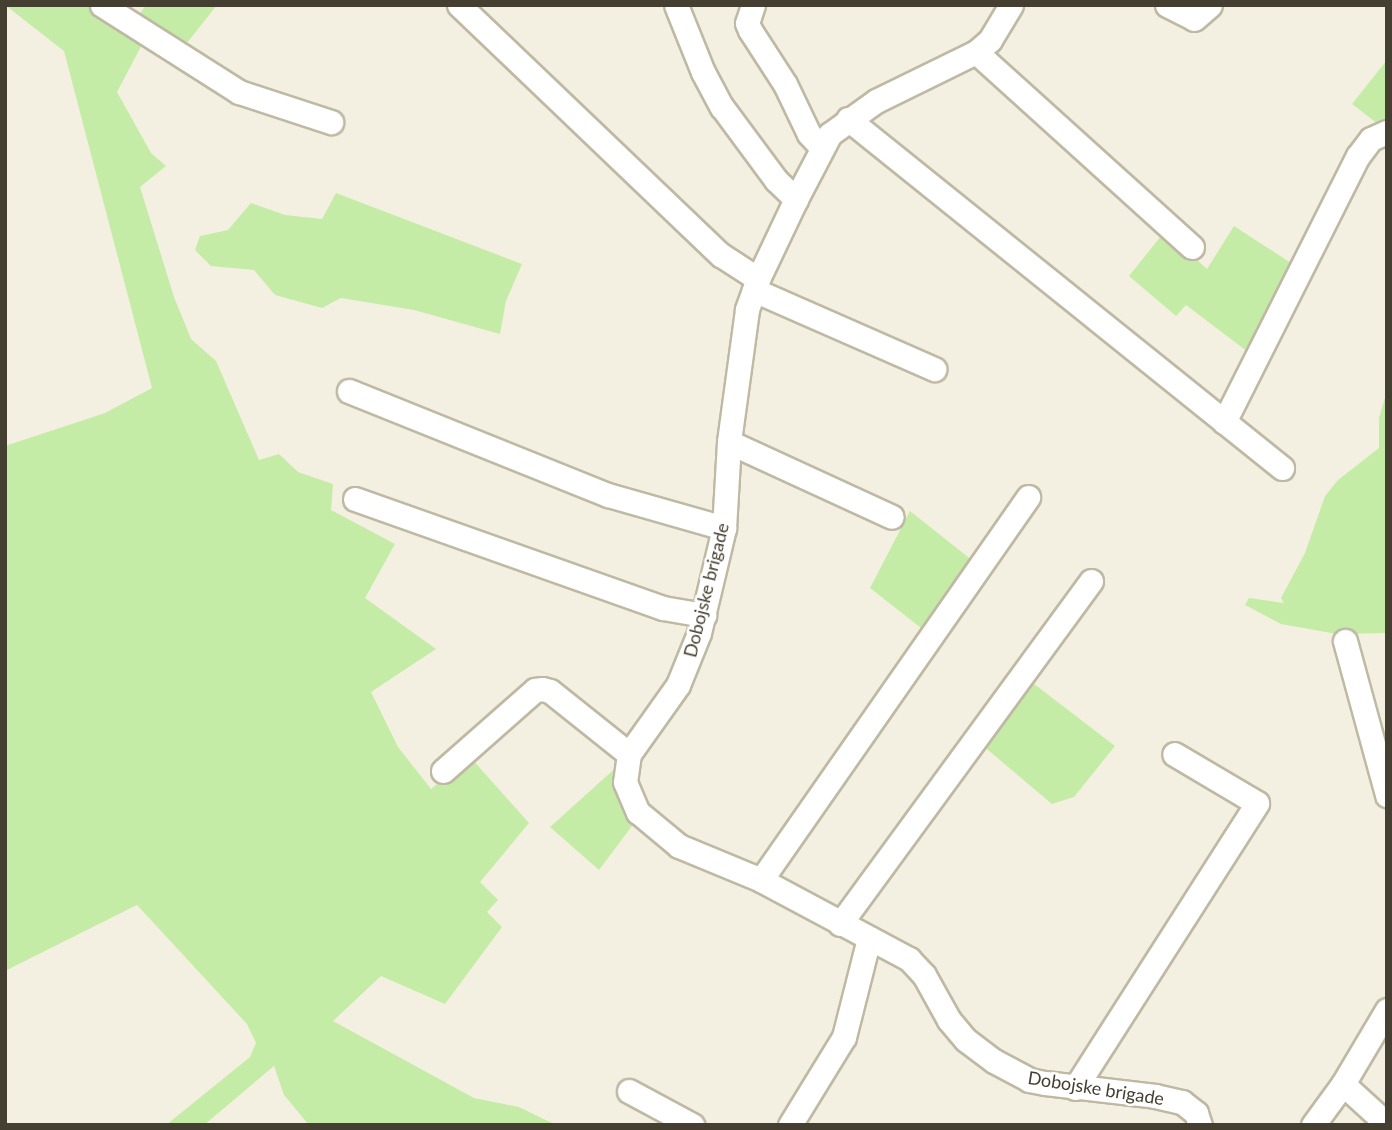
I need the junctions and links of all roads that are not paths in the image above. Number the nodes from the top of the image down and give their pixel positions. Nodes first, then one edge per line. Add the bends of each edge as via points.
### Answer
1 (102, 5) edge
2 (459, 5) edge
3 (676, 5) edge
4 (753, 5) edge
5 (1011, 5) edge
6 (1167, 5) edge
7 (1210, 5) edge
8 (976, 52) junction
9 (848, 119) junction
10 (331, 122) dead end
11 (1387, 132) edge
12 (822, 148) junction
13 (796, 199) junction
14 (1192, 247) dead end
15 (756, 284) junction
16 (934, 369) dead end
17 (349, 391) dead end
18 (1224, 422) junction
19 (729, 442) junction
20 (1282, 468) dead end
21 (1028, 497) dead end
22 (355, 499) dead end
23 (892, 517) dead end
24 (724, 528) junction
25 (1091, 581) dead end
26 (704, 615) junction
27 (1345, 641) dead end
28 (629, 754) junction
29 (1174, 754) dead end
30 (443, 771) dead end
31 (1387, 795) edge
32 (761, 880) junction
33 (840, 924) junction
34 (869, 938) junction
35 (1387, 1010) edge
36 (1343, 1084) junction
37 (1075, 1088) junction
38 (629, 1091) dead end
39 (1387, 1124) edge
40 (692, 1125) edge
41 (790, 1125) edge
42 (1200, 1125) edge
43 (1313, 1125) edge

1 - 10 street via 239,92
2 - 15 street
3 - 13 street via 722,107 776,180
4 - 12 street via 747,23 750,30 786,84 809,134
5 - 8 street, Dobojske brigade via 990,40
6 - 7 street via 1194,19
8 - 9 street, Dobojske brigade via 876,100
8 - 14 street
9 - 12 street, Dobojske brigade
9 - 18 street
11 - 18 street via 1371,139 1359,156
12 - 13 street, Dobojske brigade
13 - 15 street, Dobojske brigade
15 - 16 street
15 - 19 street, Dobojske brigade via 744,332
17 - 24 street via 597,491
18 - 20 street
19 - 23 street
19 - 24 street, Dobojske brigade
21 - 32 street
22 - 26 street via 663,608
24 - 26 street, Dobojske brigade
25 - 33 street
26 - 28 street, Dobojske brigade via 678,685
27 - 31 street
28 - 30 street via 542,688
28 - 32 street, Dobojske brigade via 625,782 632,803 645,820 691,853
29 - 37 street via 1257,803
32 - 33 street, Dobojske brigade
33 - 34 street, Dobojske brigade
34 - 37 street, Dobojske brigade via 917,966 949,1020 985,1055 1029,1080
34 - 41 street via 844,1037
35 - 36 street
36 - 39 street
36 - 43 street
37 - 42 street, Dobojske brigade via 1182,1102 1196,1113
38 - 40 street

